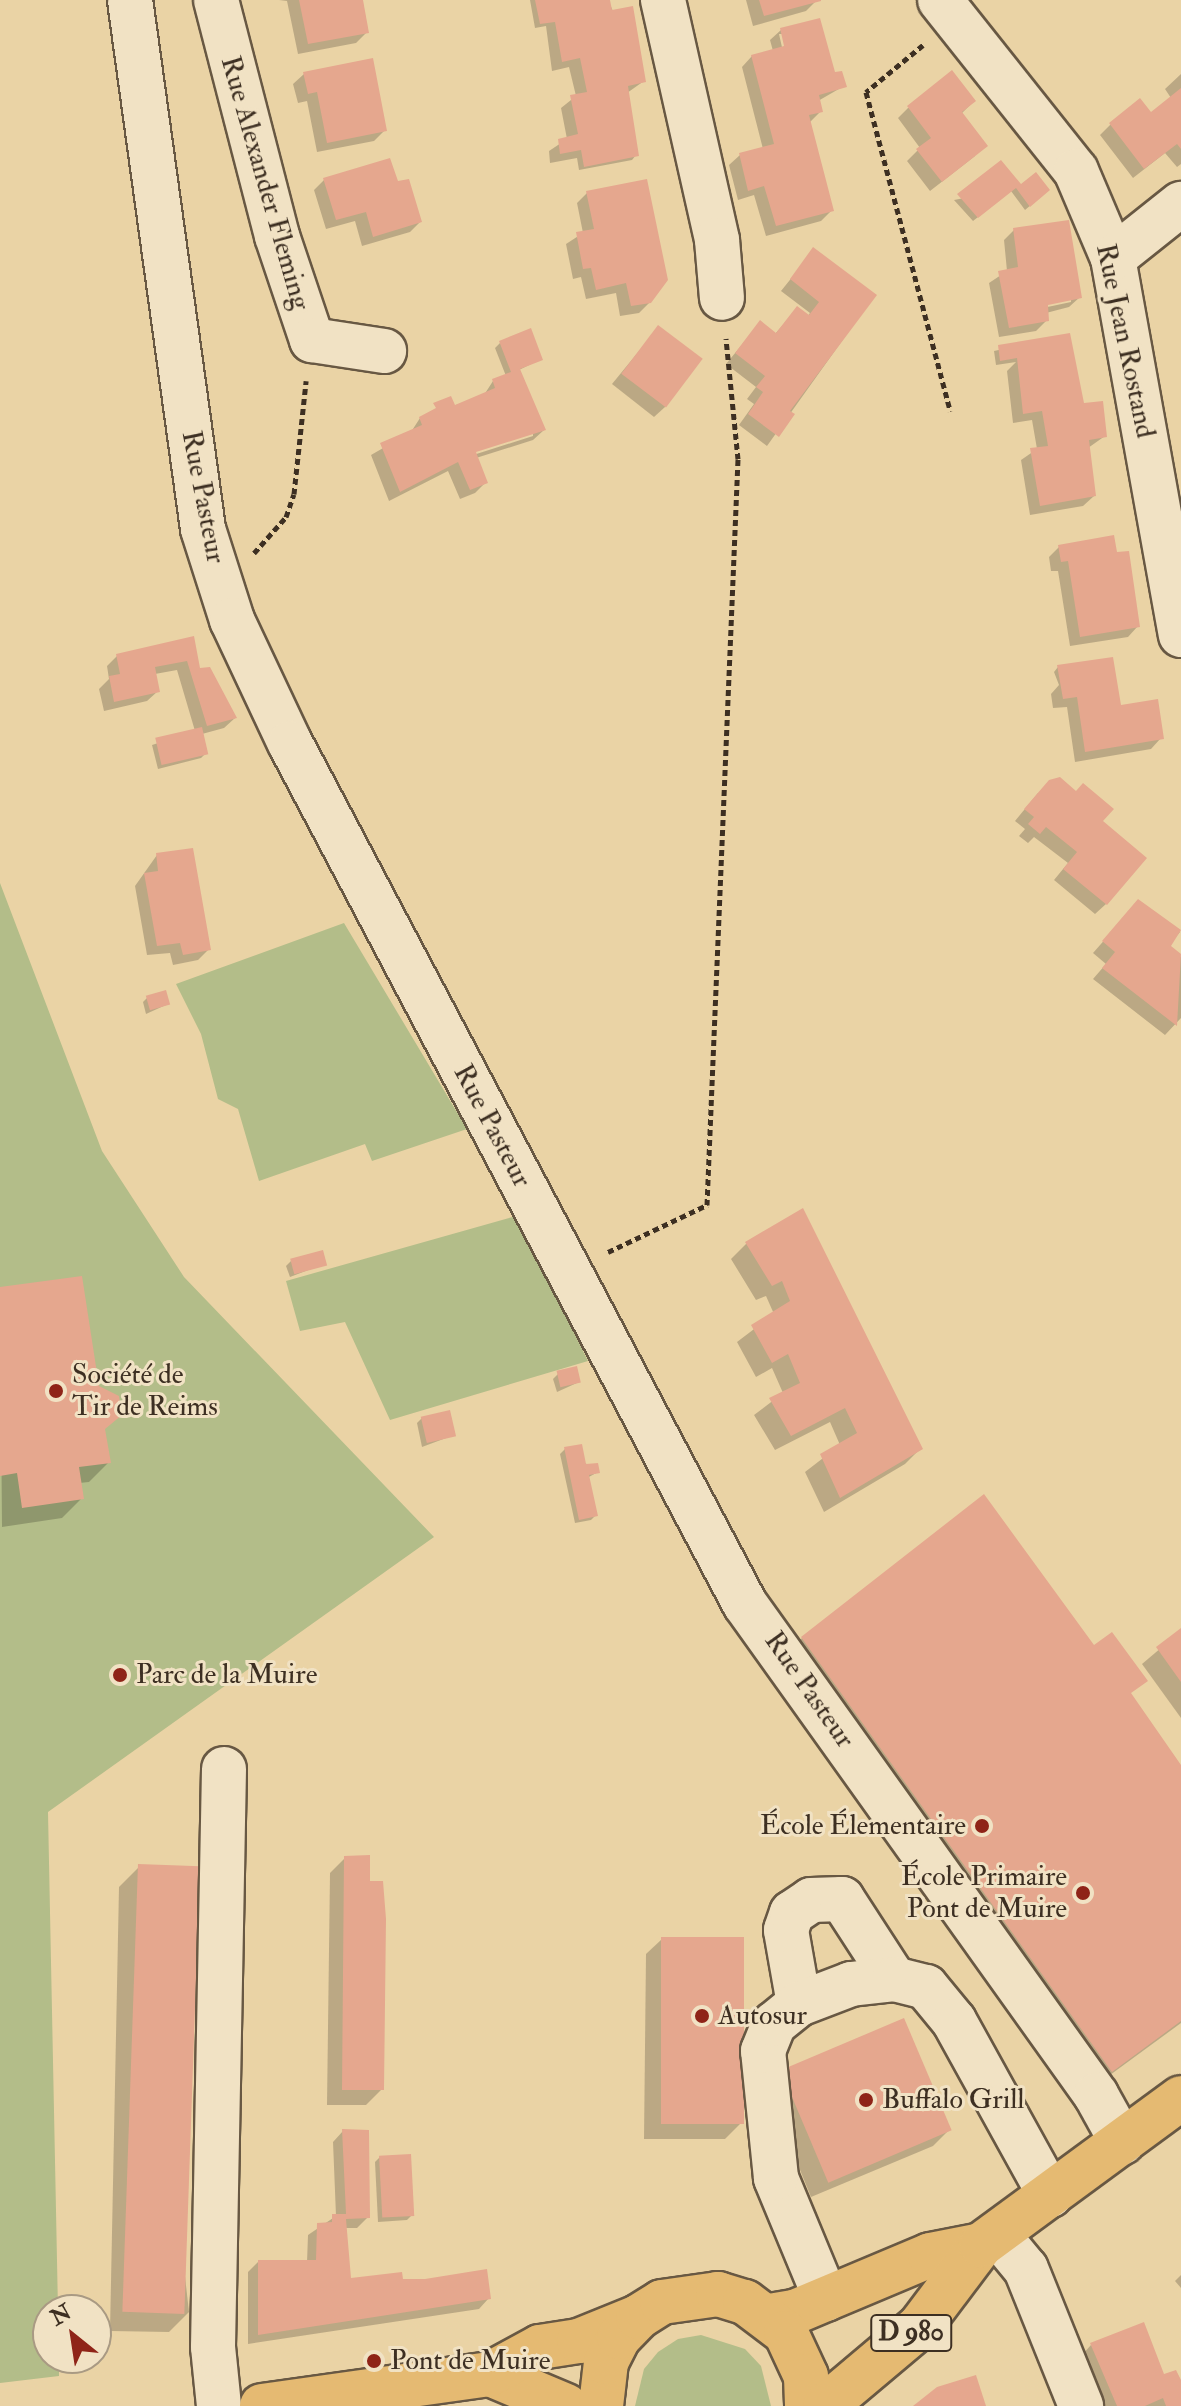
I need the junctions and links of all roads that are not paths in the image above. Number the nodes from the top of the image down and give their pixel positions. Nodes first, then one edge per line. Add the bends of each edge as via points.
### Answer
1 (130, 0) edge
2 (216, 0) edge
3 (663, 0) edge
4 (947, 9) edge
5 (1181, 204) edge
6 (1113, 258) junction
7 (722, 298) road end
8 (384, 351) dead end
9 (1181, 635) edge
10 (224, 1769) dead end
11 (894, 1979) junction
12 (799, 2004) junction
13 (1181, 2098) edge
14 (1122, 2142) junction
15 (1050, 2195) junction
16 (989, 2239) junction
17 (826, 2299) junction
18 (770, 2316) junction
19 (638, 2317) junction
20 (490, 2374) junction
21 (219, 2406) edge
22 (262, 2406) edge
23 (566, 2406) edge
24 (601, 2406) edge
25 (807, 2406) edge
26 (825, 2406) edge
27 (1081, 2406) edge

1 - 14 street, Rue Pasteur via 203,529 232,620 290,743 745,1604 1096,2095
2 - 8 street, Rue Alexander Fleming via 277,236 312,340
3 - 7 street via 717,240
4 - 6 street, Rue Jean Rostand via 1076,171
5 - 6 street
6 - 9 street, Rue Jean Rostand
10 - 21 street via 213,2347
11 - 12 street via 851,1984
11 - 12 street via 842,1899 811,1900 792,1913 786,1930
11 - 15 street via 926,1987 954,2021
12 - 17 street via 774,2024 763,2051 776,2178
13 - 14 main road, D 980
14 - 15 main road, D 980
15 - 16 main road, D 980
16 - 17 main road, D 980 via 930,2255
16 - 26 main road, D 980 via 920,2326
16 - 27 street via 1026,2269
17 - 18 main road, D 980
18 - 19 main road via 718,2294 662,2302
18 - 25 main road via 799,2353
19 - 20 main road via 579,2341 540,2347
19 - 24 main road via 606,2362
20 - 22 main road
20 - 23 main road

